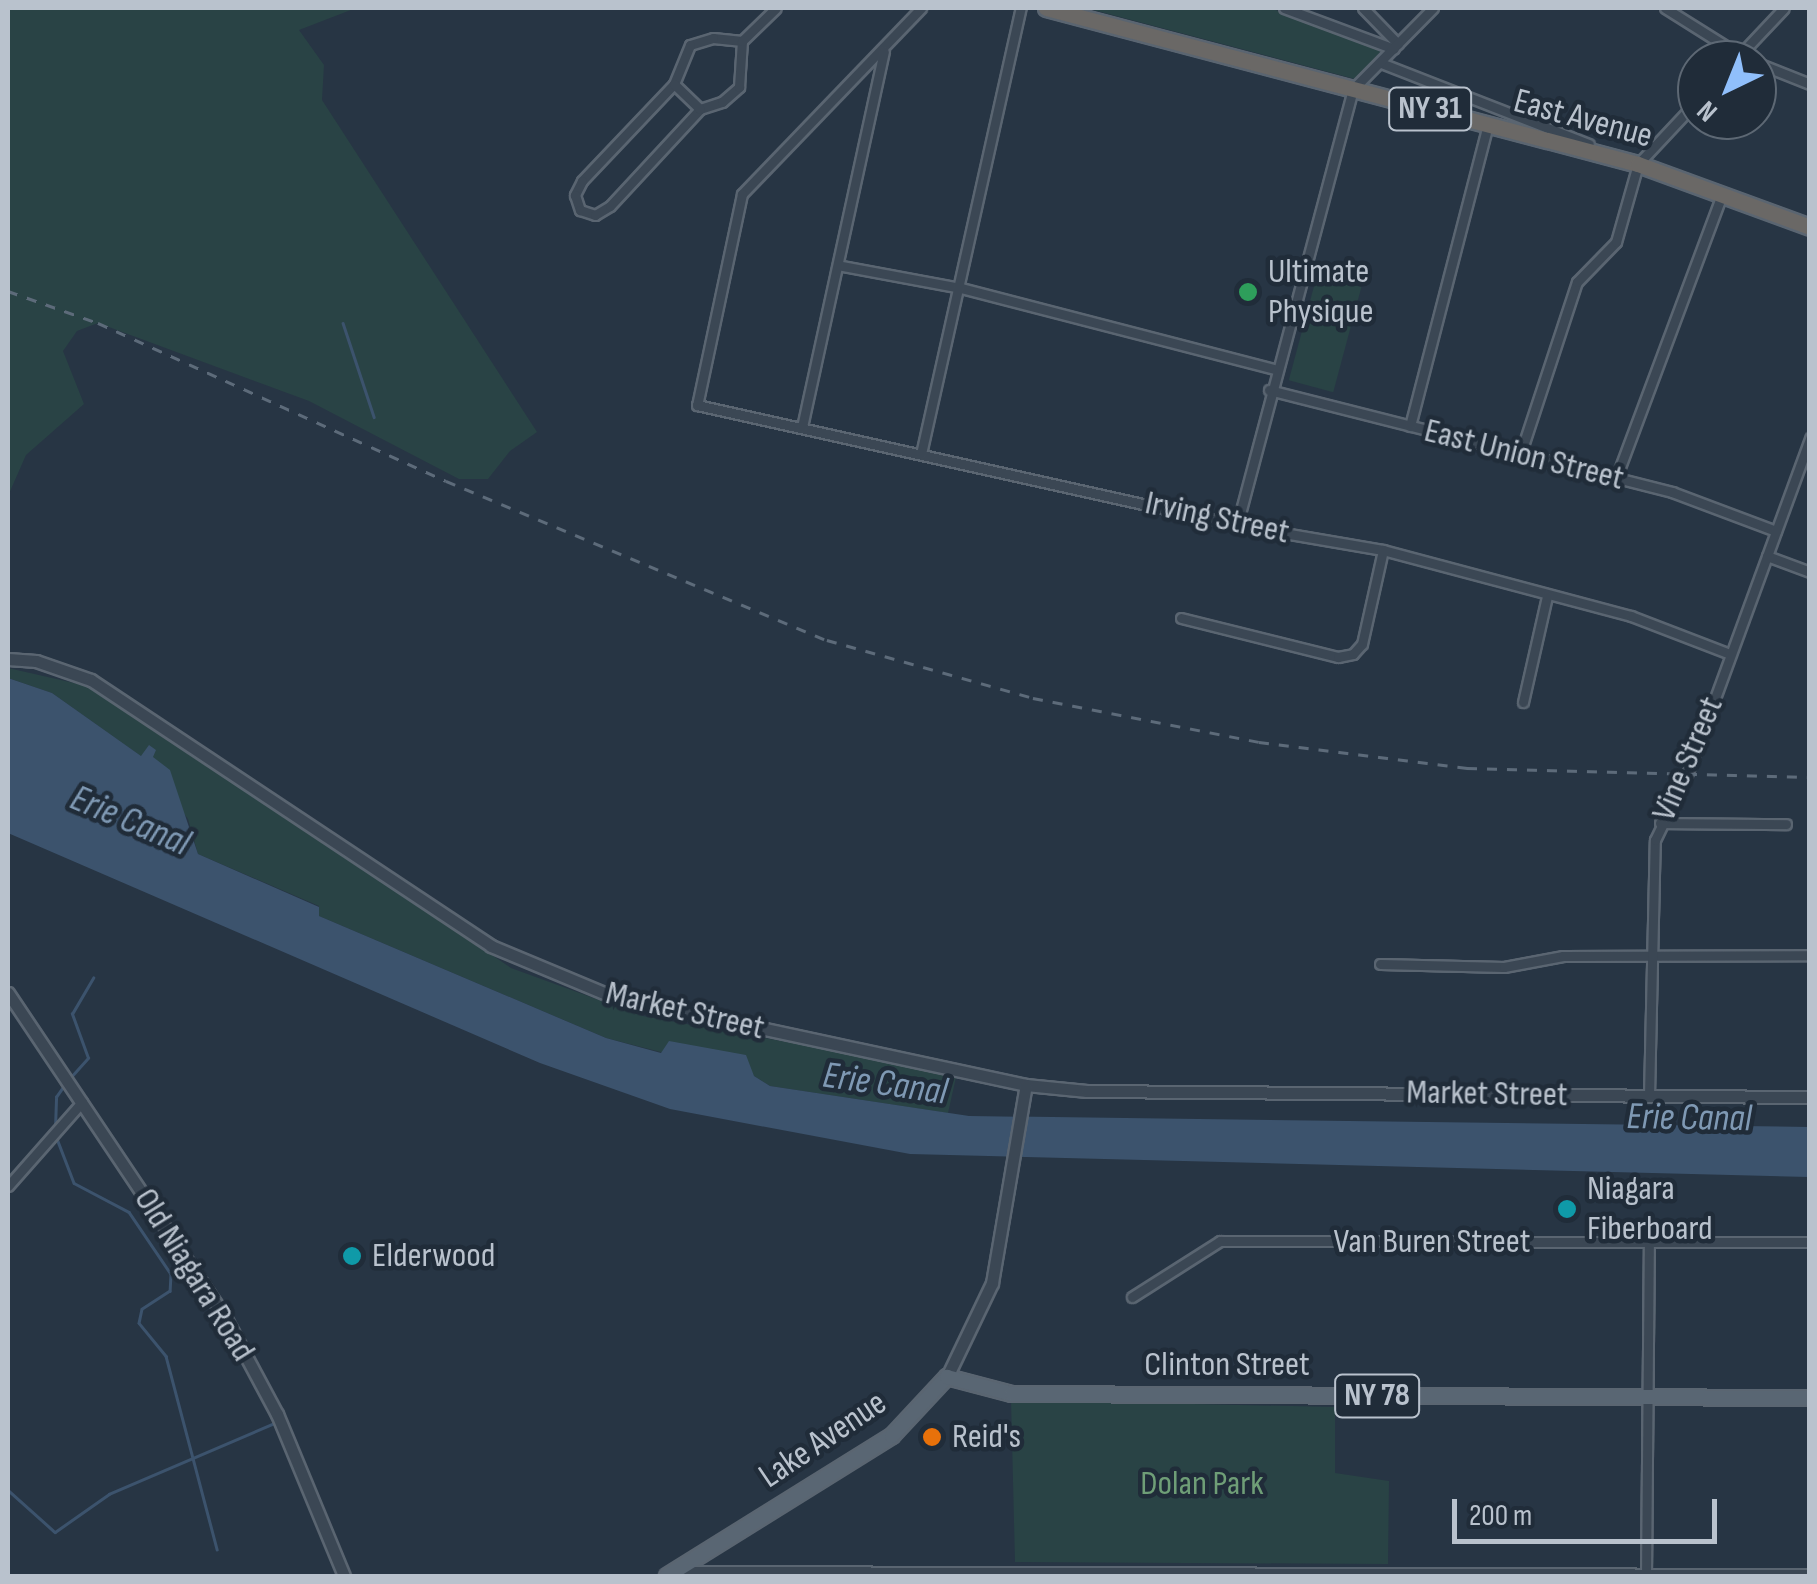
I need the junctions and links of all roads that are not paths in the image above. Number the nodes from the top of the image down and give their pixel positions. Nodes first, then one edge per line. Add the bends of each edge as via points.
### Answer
1 (776, 8) edge
2 (921, 8) edge
3 (1021, 8) edge
4 (1046, 8) edge
5 (1284, 8) edge
6 (1363, 8) edge
7 (1433, 8) edge
8 (1665, 8) edge
9 (1784, 8) edge
10 (1072, 10) edge
11 (1713, 40) edge
12 (1757, 40) edge
13 (742, 42) junction
14 (1396, 47) junction
15 (884, 49) junction
16 (1381, 63) junction
17 (1777, 72) edge
18 (674, 84) junction
19 (1810, 84) edge
20 (1353, 89) junction
21 (700, 109) junction
22 (1677, 122) edge
23 (1488, 124) junction
24 (1638, 164) junction
25 (1722, 194) junction
26 (1810, 227) edge
27 (842, 266) junction
28 (961, 288) junction
29 (1274, 369) junction
30 (1269, 390) junction
31 (802, 426) junction
32 (1410, 426) junction
33 (1810, 438) edge
34 (921, 454) junction
35 (1520, 455) junction
36 (1616, 478) junction
37 (1236, 525) junction
38 (1776, 531) junction
39 (1383, 550) junction
40 (1767, 556) junction
41 (1810, 572) edge
42 (1546, 596) junction
43 (1181, 618) dead end
44 (1730, 654) junction
45 (8, 659) edge
46 (1523, 702) dead end
47 (1660, 823) junction
48 (1786, 824) dead end
49 (1652, 953) junction
50 (1810, 955) edge
51 (1380, 964) dead end
52 (8, 993) edge
53 (1026, 1084) junction
54 (1649, 1096) junction
55 (1810, 1097) edge
56 (82, 1102) junction
57 (8, 1186) edge
58 (1650, 1242) junction
59 (1810, 1242) edge
60 (1132, 1298) dead end
61 (948, 1377) junction
62 (1650, 1398) junction
63 (1810, 1398) edge
64 (672, 1574) edge
65 (1646, 1574) edge
66 (1810, 1574) edge
67 (344, 1576) edge

1 - 13 street
2 - 15 street
3 - 28 street
4 - 10 highway, East Avenue / NY 31
5 - 14 street
6 - 14 street
7 - 14 street
8 - 11 street
9 - 12 street
10 - 20 highway, East Avenue / NY 31
13 - 18 street via 713,38 690,46
13 - 21 street via 739,86 722,102
14 - 16 street
15 - 27 street
15 - 31 street, Irving Street via 742,194 697,405
16 - 20 street
16 - 24 street
17 - 19 street
18 - 21 street
18 - 21 street via 582,182 576,195 580,210 596,215 610,206
20 - 23 highway, East Avenue / NY 31
20 - 29 street
22 - 24 street
23 - 24 highway, East Avenue / NY 31
23 - 32 street
24 - 25 highway, East Avenue / NY 31
24 - 35 street via 1616,242 1577,282
25 - 26 highway, East Avenue / NY 31
25 - 36 street
27 - 28 street
27 - 31 street
28 - 29 street
28 - 34 street
29 - 30 street
30 - 32 street, East Union Street
30 - 37 street
31 - 34 street, Irving Street
32 - 35 street, East Union Street
33 - 38 street, Vine Street
34 - 37 street, Irving Street
35 - 36 street, East Union Street
36 - 38 street, East Union Street
37 - 39 street, Irving Street
38 - 40 street, Vine Street
39 - 42 street, Irving Street
39 - 43 street via 1362,644 1353,654 1338,658
40 - 41 street
40 - 44 street, Vine Street
42 - 44 street, Irving Street via 1630,616
42 - 46 street
44 - 47 street, Vine Street via 1688,772
45 - 53 street, Market Street via 91,680 138,706 418,901 549,974 611,996
47 - 48 street
47 - 49 street, Vine Street
49 - 50 street
49 - 51 street via 1562,956 1504,967
49 - 54 street, Vine Street
52 - 56 street, Old Niagara Road
53 - 54 street, Market Street via 1087,1091
53 - 61 street, Lake Avenue via 984,1306
54 - 55 street, Market Street
56 - 57 street
56 - 67 street, Old Niagara Road via 251,1362
58 - 59 street, Van Buren Street
58 - 60 street, Van Buren Street via 1220,1241
58 - 62 street
61 - 62 main road, Clinton Street / NY 78 via 1012,1394
61 - 64 main road, Lake Avenue via 892,1436
62 - 63 main road, Clinton Street / NY 78
62 - 65 street
64 - 65 street
65 - 66 street

